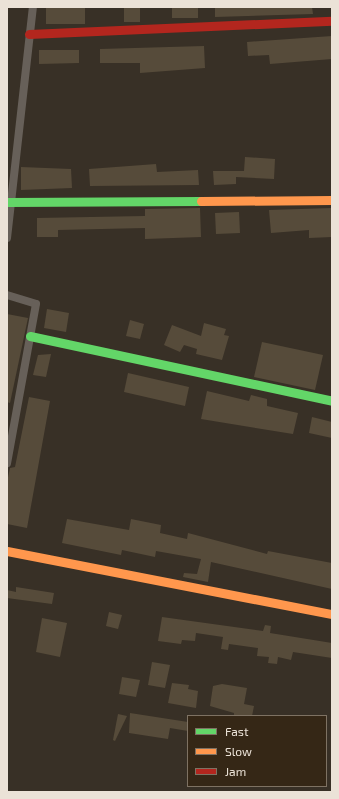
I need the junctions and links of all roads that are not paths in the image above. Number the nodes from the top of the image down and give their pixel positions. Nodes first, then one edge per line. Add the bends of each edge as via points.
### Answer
1 (33, 7) edge
2 (332, 20) edge
3 (29, 34) junction
4 (332, 200) edge
5 (9, 202) edge
6 (7, 238) edge
7 (7, 295) edge
8 (30, 336) junction
9 (332, 401) edge
10 (7, 463) edge
11 (7, 551) edge
12 (332, 614) edge

1 - 3 street
2 - 3 street
3 - 5 street
4 - 5 street
5 - 6 street
7 - 8 street via 36,304
8 - 9 street
8 - 10 street
11 - 12 street

